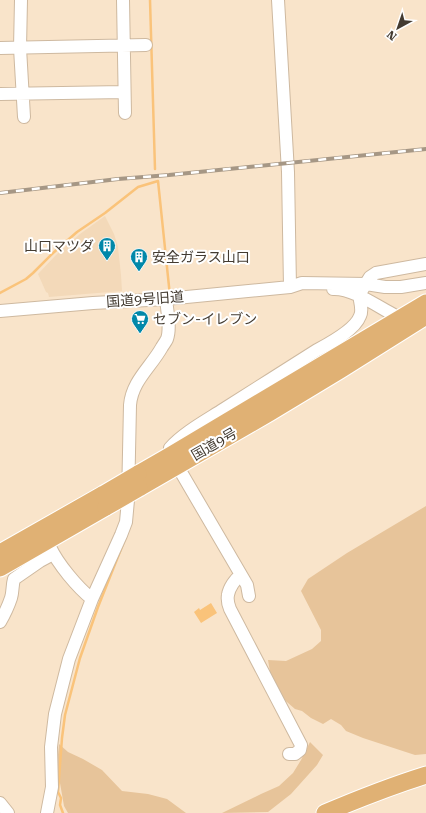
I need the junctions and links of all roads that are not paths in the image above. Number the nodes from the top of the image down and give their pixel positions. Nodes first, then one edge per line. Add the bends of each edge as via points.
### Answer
1 (21, 0) edge
2 (123, 0) edge
3 (278, 0) edge
4 (146, 45) dead end
5 (124, 46) junction
6 (0, 48) edge
7 (20, 48) junction
8 (124, 92) junction
9 (0, 94) edge
10 (22, 94) junction
11 (125, 113) dead end
12 (24, 117) dead end
13 (426, 264) edge
14 (426, 283) edge
15 (366, 284) junction
16 (290, 287) junction
17 (359, 296) junction
18 (166, 299) junction
19 (426, 303) edge
20 (0, 311) edge
21 (394, 315) dead end
22 (426, 316) edge
23 (174, 461) junction
24 (105, 500) junction
25 (50, 548) junction
26 (0, 553) edge
27 (0, 568) edge
28 (241, 575) junction
29 (249, 596) dead end
30 (92, 599) junction
31 (0, 622) edge
32 (289, 754) dead end
33 (426, 775) edge
34 (426, 781) edge
35 (0, 802) edge
36 (8, 813) edge
37 (47, 813) edge
38 (325, 813) edge
39 (344, 813) edge

1 - 7 street
2 - 5 street
3 - 16 street via 288,172
4 - 5 street
5 - 7 street
5 - 8 street
6 - 7 street
7 - 10 street
8 - 10 street
8 - 11 street
9 - 10 street
10 - 12 street
13 - 15 street via 376,273
14 - 15 street, 国道9号旧道 via 393,287
15 - 16 street, 国道9号旧道 via 302,283
15 - 17 street
16 - 17 street, 国道9号旧道 via 302,290 338,289
16 - 18 street, 国道9号旧道
17 - 21 street, 国道9号旧道
17 - 23 street via 362,310 352,327 176,441 170,448
18 - 20 street, 国道9号旧道
18 - 30 street via 167,338 131,396 126,522
19 - 23 highway, 国道9号
22 - 23 highway, 国道9号 via 308,389
23 - 24 highway, 国道9号, bridge
23 - 28 street
24 - 25 highway, 国道9号
24 - 26 highway, 国道9号
25 - 27 highway, 国道9号
25 - 30 street via 83,592
25 - 31 street via 40,561 14,579 10,599
28 - 29 street via 247,585
28 - 32 street via 228,595 228,602 301,745 295,754
30 - 37 street via 69,659 55,714 51,746 52,787
33 - 38 highway
34 - 39 highway
35 - 36 street

